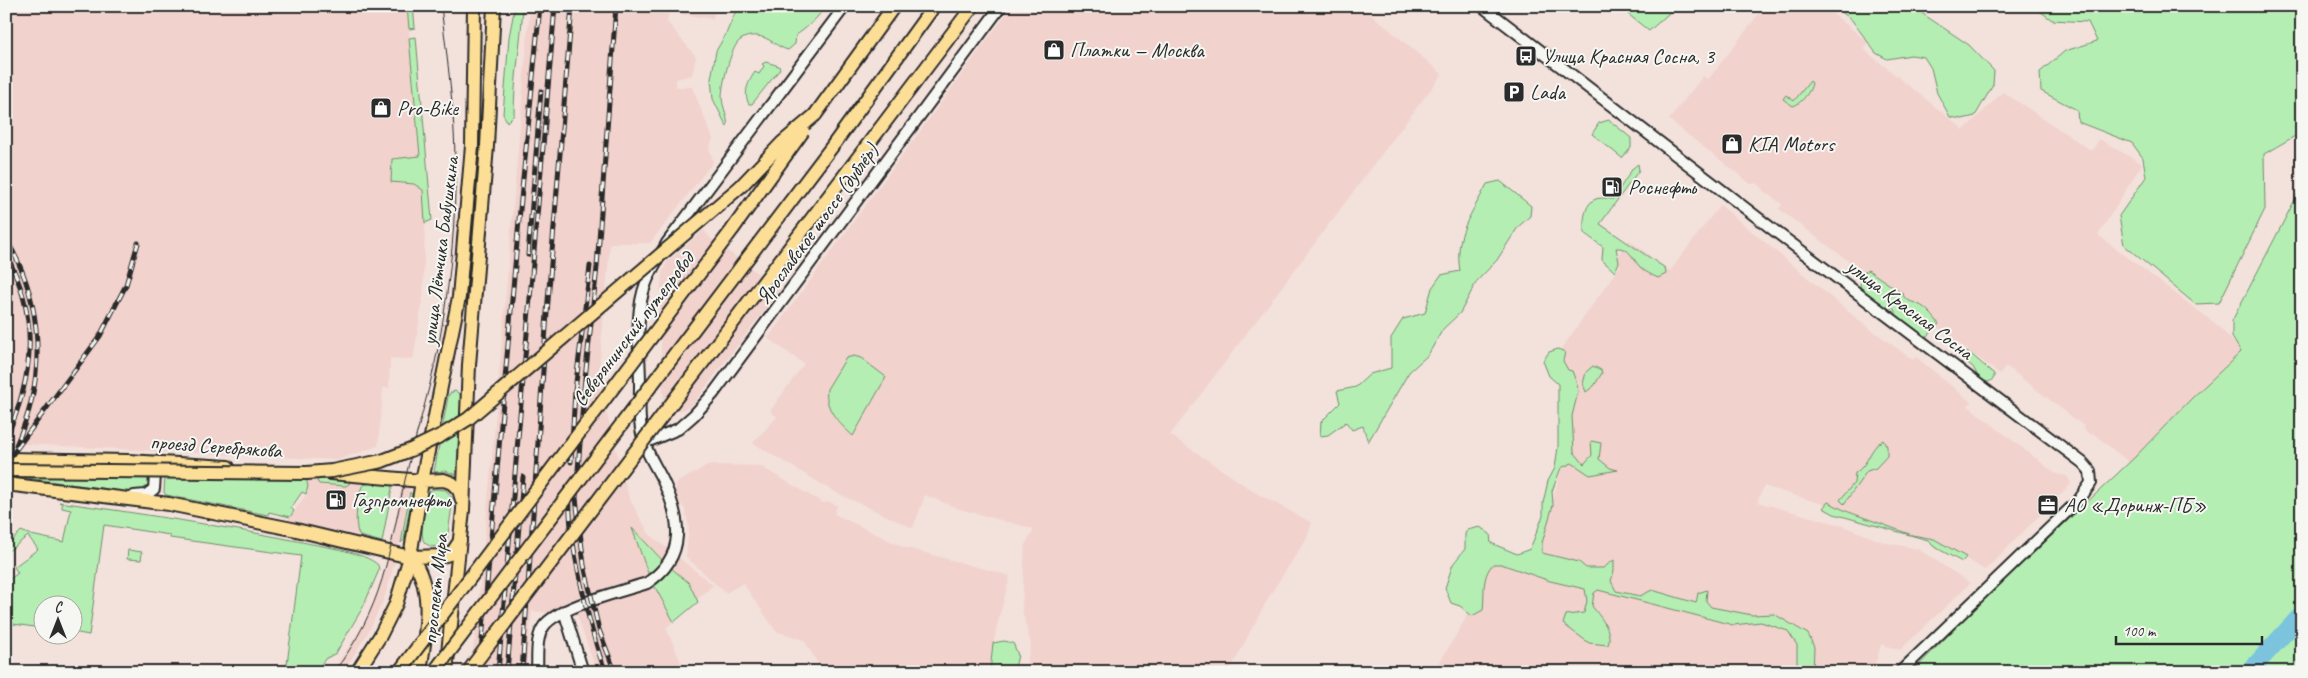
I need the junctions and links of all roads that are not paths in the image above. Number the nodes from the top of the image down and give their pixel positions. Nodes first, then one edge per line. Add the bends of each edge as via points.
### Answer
1 (474, 6) edge
2 (494, 6) edge
3 (845, 6) edge
4 (894, 6) edge
5 (934, 6) edge
6 (974, 6) edge
7 (1001, 6) edge
8 (1482, 6) edge
9 (815, 115) junction
10 (644, 443) junction
11 (6, 459) edge
12 (128, 461) junction
13 (6, 470) edge
14 (422, 481) junction
15 (6, 484) edge
16 (103, 497) junction
17 (463, 510) junction
18 (460, 541) junction
19 (410, 557) junction
20 (564, 611) junction
21 (357, 672) edge
22 (399, 672) edge
23 (420, 672) edge
24 (434, 672) edge
25 (446, 672) edge
26 (468, 672) edge
27 (536, 672) edge
28 (583, 672) edge
29 (1900, 672) edge

1 - 14 main road, улица Лётчика Бабушкина via 472,146 459,297
2 - 17 main road, улица Лётчика Бабушкина via 487,146 469,365
3 - 10 street via 667,243 645,284 640,320 640,424
4 - 9 main road, Северянинский путепровод
5 - 24 main road, bridge via 828,152
6 - 26 main road, bridge
7 - 10 street, Ярославское шоссе (дублёр) via 713,394 678,429
8 - 29 street, улица Красная Сосна via 2090,471 2091,483 2079,500
9 - 13 main road, bridge via 783,142 741,186 491,401 442,435 414,449 382,460 307,473
9 - 22 main road, Северянинский путепровод, bridge
10 - 20 street via 663,481 677,523 678,537 672,557 647,583
11 - 12 main road, проезд Серебрякова
12 - 14 main road, проезд Серебрякова
12 - 16 street via 150,468 155,475 154,489 146,495
14 - 17 main road, проезд Серебрякова via 452,483 459,490
14 - 19 main road, улица Лётчика Бабушкина
15 - 16 main road
16 - 19 main road via 169,504
17 - 18 main road, проспект Мира
18 - 19 main road via 452,553 443,556
18 - 25 main road, проспект Мира
19 - 21 main road, улица Лётчика Бабушкина via 396,604
19 - 23 main road via 422,577 425,594
20 - 27 street via 544,626 539,637
20 - 28 street

